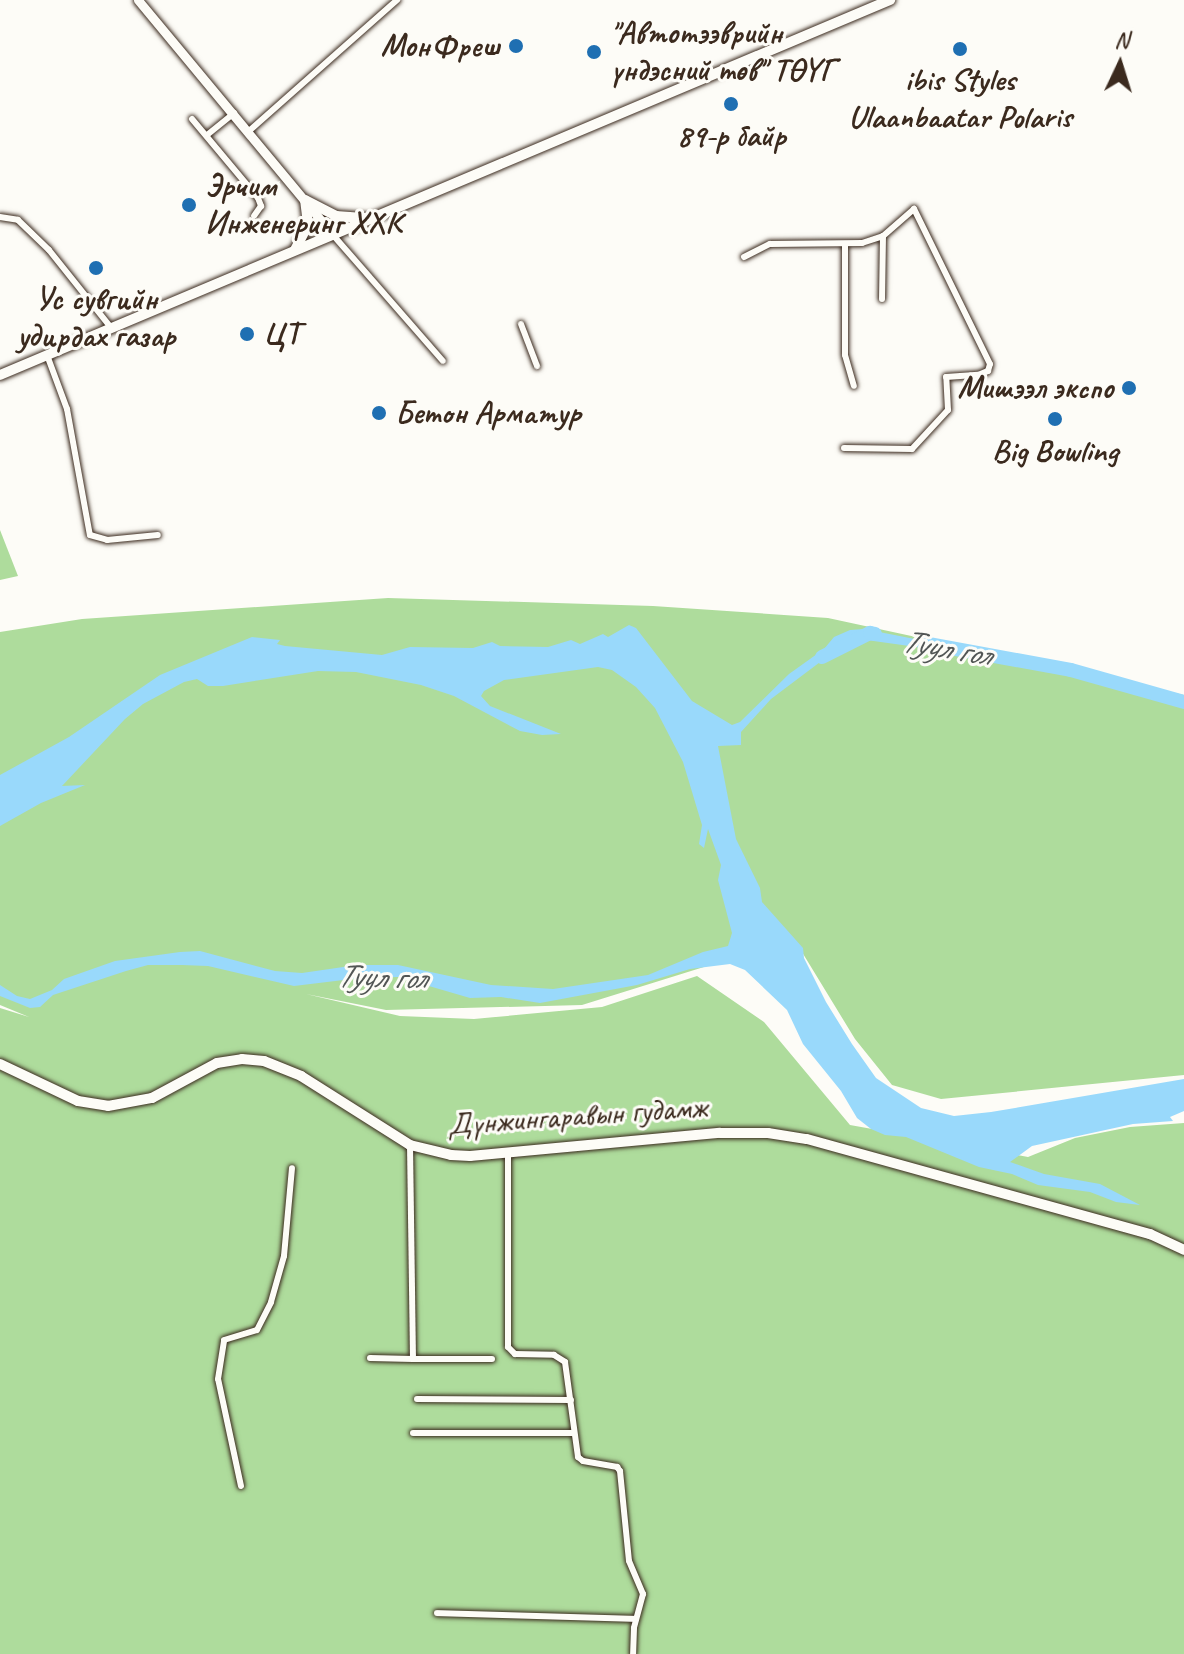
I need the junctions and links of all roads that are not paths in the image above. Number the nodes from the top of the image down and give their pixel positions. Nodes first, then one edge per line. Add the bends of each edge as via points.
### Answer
1 (138, 0) edge
2 (397, 0) edge
3 (890, 0) edge
4 (234, 113) junction
5 (192, 119) dead end
6 (249, 131) junction
7 (207, 135) junction
8 (305, 200) junction
9 (254, 216) dead end
10 (0, 217) edge
11 (373, 218) junction
12 (333, 235) junction
13 (883, 236) junction
14 (845, 244) junction
15 (293, 252) junction
16 (744, 257) dead end
17 (882, 299) dead end
18 (521, 324) dead end
19 (112, 329) junction
20 (47, 355) junction
21 (443, 361) dead end
22 (537, 366) dead end
23 (0, 375) edge
24 (854, 386) dead end
25 (844, 448) dead end
26 (158, 535) dead end
27 (0, 1064) edge
28 (410, 1145) junction
29 (508, 1153) junction
30 (292, 1168) dead end
31 (1184, 1250) edge
32 (370, 1358) dead end
33 (413, 1359) junction
34 (492, 1359) dead end
35 (417, 1399) dead end
36 (571, 1400) junction
37 (413, 1433) dead end
38 (572, 1433) junction
39 (241, 1486) dead end
40 (437, 1613) dead end
41 (636, 1619) junction
42 (633, 1654) edge

1 - 4 main road
2 - 6 street
3 - 11 main road
4 - 6 main road
4 - 7 street
5 - 7 street
6 - 8 main road
7 - 9 street via 258,198 261,206
8 - 11 main road via 336,216
8 - 12 main road
8 - 15 main road via 308,224
10 - 19 street via 18,220 49,250
11 - 12 main road
12 - 15 main road
12 - 21 street
13 - 14 street
13 - 17 street
13 - 25 street via 914,209 990,364 978,375 946,377 948,410 912,449
14 - 16 street via 770,244
14 - 24 street via 845,355
15 - 19 main road
18 - 22 street
19 - 20 main road
20 - 23 main road
20 - 26 street via 67,409 90,535 107,540
27 - 28 main road, Дүнжингаравын гудамж via 78,1101 108,1106 152,1098 217,1063 264,1061 301,1076
28 - 29 main road, Дүнжингаравын гудамж via 470,1156
28 - 33 street
29 - 31 main road, Дүнжингаравын гудамж via 720,1133 795,1137 1150,1234
29 - 36 street via 508,1347 515,1354 560,1357 568,1367
30 - 39 street via 284,1256 271,1302 257,1330 224,1340 218,1379
32 - 33 street
33 - 34 street
35 - 36 street
36 - 38 street
37 - 38 street
38 - 41 street via 583,1461 620,1471 629,1561 643,1594
40 - 41 street
41 - 42 street

